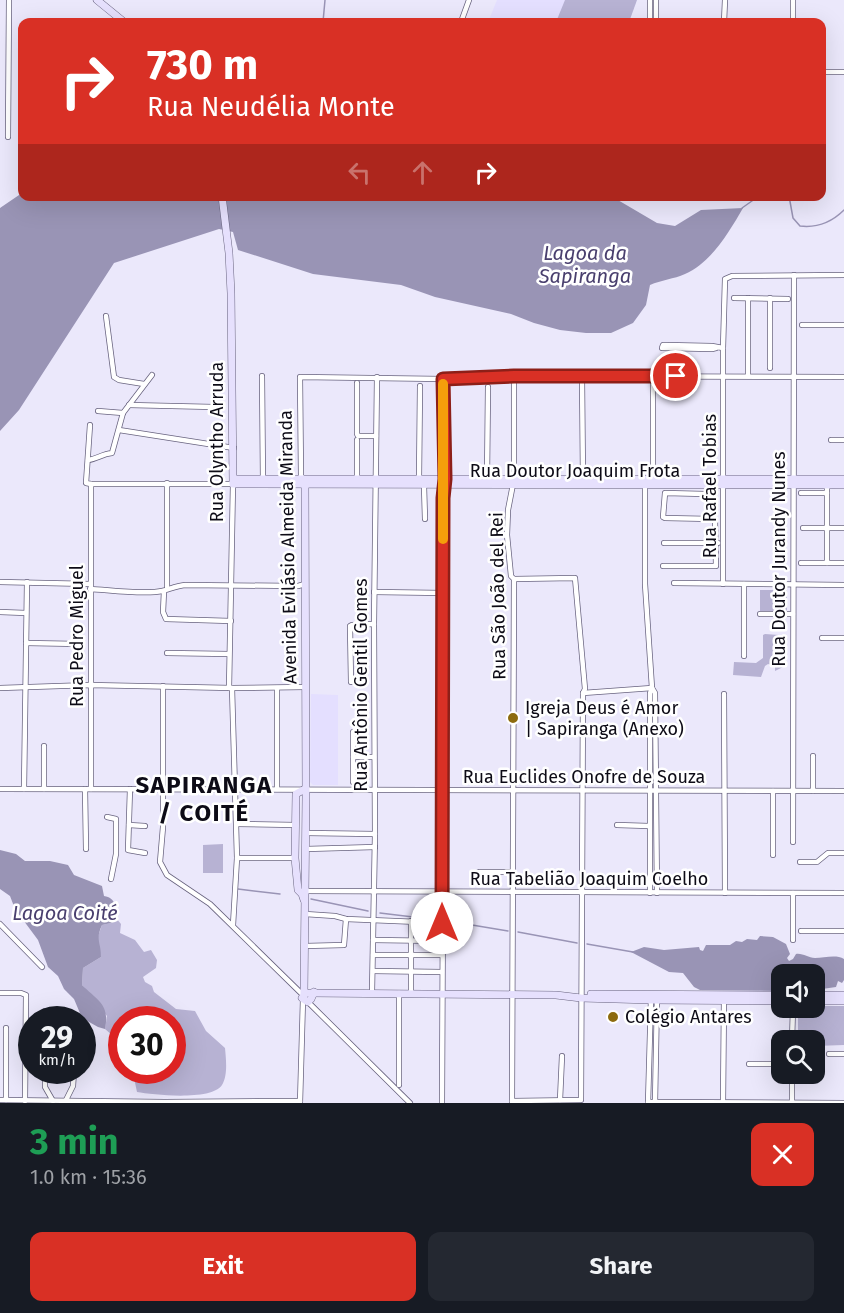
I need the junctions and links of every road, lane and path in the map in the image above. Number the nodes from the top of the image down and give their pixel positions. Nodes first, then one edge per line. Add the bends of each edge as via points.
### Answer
1 (9, 0) edge
2 (97, 0) edge
3 (469, 0) edge
4 (650, 0) edge
5 (656, 0) edge
6 (725, 0) edge
7 (793, 0) edge
8 (119, 18) edge
9 (462, 18) edge
10 (650, 18) edge
11 (656, 18) edge
12 (724, 18) edge
13 (793, 18) edge
14 (826, 72) edge
15 (844, 72) edge
16 (8, 137) dead end
17 (223, 201) edge
18 (794, 275) junction
19 (844, 275) edge
20 (734, 298) dead end
21 (748, 298) junction
22 (770, 298) junction
23 (788, 299) dead end
24 (106, 316) dead end
25 (802, 325) dead end
26 (844, 325) edge
27 (716, 348) junction
28 (723, 348) junction
29 (770, 368) dead end
30 (152, 375) dead end
31 (262, 376) dead end
32 (514, 376) junction
33 (653, 376) junction
34 (723, 376) junction
35 (748, 376) junction
36 (792, 376) junction
37 (376, 377) junction
38 (582, 377) junction
39 (844, 377) edge
40 (443, 379) junction
41 (357, 383) dead end
42 (144, 384) junction
43 (420, 386) dead end
44 (488, 387) dead end
45 (129, 405) junction
46 (214, 407) dead end
47 (98, 411) dead end
48 (123, 413) junction
49 (90, 425) dead end
50 (119, 430) junction
51 (376, 436) junction
52 (357, 440) dead end
53 (831, 440) dead end
54 (844, 440) edge
55 (234, 448) junction
56 (88, 460) junction
57 (357, 478) junction
58 (844, 478) edge
59 (419, 479) junction
60 (487, 479) junction
61 (375, 481) junction
62 (233, 482) junction
63 (263, 482) junction
64 (305, 482) junction
65 (444, 482) junction
66 (513, 482) junction
67 (792, 482) junction
68 (167, 483) junction
69 (583, 483) junction
70 (645, 483) junction
71 (653, 483) junction
72 (724, 483) junction
73 (91, 484) junction
74 (844, 485) edge
75 (424, 486) junction
76 (827, 486) junction
77 (801, 493) dead end
78 (705, 494) dead end
79 (425, 519) dead end
80 (802, 528) dead end
81 (827, 528) junction
82 (844, 528) edge
83 (664, 543) dead end
84 (716, 543) junction
85 (724, 543) junction
86 (801, 563) dead end
87 (827, 563) junction
88 (844, 563) edge
89 (663, 567) dead end
90 (514, 579) junction
91 (0, 582) edge
92 (27, 582) junction
93 (674, 583) dead end
94 (305, 584) junction
95 (723, 584) junction
96 (744, 584) junction
97 (844, 585) edge
98 (90, 586) junction
99 (232, 586) junction
100 (793, 586) junction
101 (165, 589) junction
102 (374, 592) junction
103 (444, 593) junction
104 (0, 612) edge
105 (26, 613) junction
106 (760, 614) dead end
107 (793, 614) junction
108 (231, 621) junction
109 (374, 624) junction
110 (822, 638) dead end
111 (844, 638) edge
112 (26, 643) junction
113 (80, 644) dead end
114 (167, 653) dead end
115 (229, 654) junction
116 (744, 656) dead end
117 (351, 682) dead end
118 (90, 685) junction
119 (163, 686) junction
120 (304, 687) junction
121 (0, 688) edge
122 (25, 688) junction
123 (231, 688) junction
124 (277, 688) junction
125 (652, 688) junction
126 (583, 693) junction
127 (724, 694) dead end
128 (353, 732) dead end
129 (44, 746) dead end
130 (813, 756) dead end
131 (353, 757) junction
132 (375, 757) junction
133 (353, 782) dead end
134 (163, 788) junction
135 (0, 789) edge
136 (24, 789) junction
137 (44, 789) junction
138 (85, 789) junction
139 (92, 789) junction
140 (129, 789) junction
141 (277, 789) junction
142 (305, 789) junction
143 (236, 790) junction
144 (375, 790) junction
145 (443, 790) junction
146 (512, 790) junction
147 (581, 791) junction
148 (648, 791) junction
149 (657, 791) junction
150 (724, 791) junction
151 (773, 791) junction
152 (793, 791) junction
153 (813, 791) junction
154 (844, 791) edge
155 (107, 817) dead end
156 (237, 824) junction
157 (296, 825) junction
158 (617, 825) dead end
159 (145, 826) dead end
160 (649, 826) junction
161 (128, 827) junction
162 (117, 828) junction
163 (306, 833) junction
164 (375, 834) junction
165 (793, 842) dead end
166 (375, 847) junction
167 (86, 849) dead end
168 (306, 849) junction
169 (144, 853) dead end
170 (844, 853) edge
171 (774, 855) dead end
172 (237, 858) junction
173 (295, 858) junction
174 (800, 862) dead end
175 (479, 872) dead end
176 (512, 872) junction
177 (111, 879) dead end
178 (302, 891) junction
179 (374, 892) junction
180 (442, 892) junction
181 (512, 892) junction
182 (582, 893) junction
183 (650, 893) junction
184 (657, 893) junction
185 (725, 893) junction
186 (794, 893) junction
187 (844, 893) edge
188 (304, 914) junction
189 (346, 919) junction
190 (373, 920) junction
191 (411, 921) junction
192 (442, 923) junction
193 (0, 924) edge
194 (233, 925) junction
195 (801, 931) dead end
196 (844, 931) edge
197 (373, 940) junction
198 (411, 940) junction
199 (793, 940) dead end
200 (442, 941) junction
201 (305, 946) junction
202 (373, 955) junction
203 (411, 955) junction
204 (442, 956) junction
205 (42, 967) dead end
206 (373, 971) junction
207 (411, 972) junction
208 (442, 972) junction
209 (0, 987) edge
210 (372, 992) junction
211 (3, 993) edge
212 (399, 993) junction
213 (411, 994) junction
214 (442, 994) junction
215 (512, 994) junction
216 (825, 995) edge
217 (844, 995) edge
218 (581, 996) junction
219 (771, 996) edge
220 (306, 997) junction
221 (654, 998) junction
222 (724, 998) junction
223 (771, 1000) edge
224 (825, 1001) edge
225 (844, 1001) edge
226 (6, 1028) dead end
227 (829, 1054) dead end
228 (844, 1054) edge
229 (562, 1056) dead end
230 (749, 1064) dead end
231 (771, 1064) edge
232 (45, 1084) edge
233 (73, 1084) edge
234 (792, 1084) edge
235 (399, 1086) dead end
236 (0, 1100) edge
237 (6, 1100) junction
238 (66, 1100) junction
239 (53, 1101) junction
240 (561, 1101) junction
241 (25, 1102) edge
242 (94, 1102) edge
243 (231, 1102) edge
244 (300, 1102) edge
245 (512, 1102) edge
246 (655, 1102) edge
247 (723, 1102) edge
248 (165, 1103) edge
249 (410, 1103) edge
250 (442, 1103) edge
251 (648, 1103) edge
252 (792, 1103) edge
253 (844, 1103) edge

1 - 16 street
2 - 8 street
3 - 9 street
4 - 10 street
5 - 11 street
6 - 12 street
7 - 13 street
14 - 15 street
17 - 55 street, Rua Olyntho Arruda via 232,323
18 - 19 street
18 - 28 street, Rua Rafael Tobias via 732,276 725,280
18 - 36 street, Rua Doutor Jurandy Nunes
20 - 21 street
21 - 22 street
21 - 35 street
22 - 23 street
22 - 29 street
24 - 42 street via 114,376
25 - 26 street
27 - 27 street via 667,345 662,347 712,350
27 - 28 street
28 - 34 street, Rua Rafael Tobias
30 - 42 street
31 - 63 street
32 - 38 street
32 - 40 street
32 - 66 street, Rua São João del Rei
33 - 34 street
33 - 38 street
33 - 71 street
34 - 35 street
34 - 72 street, Rua Rafael Tobias
35 - 36 street
36 - 39 street
36 - 67 street, Rua Doutor Jurandy Nunes
37 - 40 street
37 - 51 street, Rua Antônio Gentil Gomes
37 - 64 street, Avenida Evilásio Almeida Miranda via 300,377 301,476
38 - 69 street
40 - 65 street
41 - 51 street via 357,434
42 - 45 street
43 - 59 street
44 - 60 street
45 - 46 street
45 - 48 street
47 - 48 street
48 - 50 street
49 - 56 street
50 - 55 street
50 - 56 street via 112,453
51 - 61 street, Rua Antônio Gentil Gomes
52 - 57 street
53 - 54 street
55 - 62 street, Rua Olyntho Arruda
56 - 73 street, Rua Pedro Miguel via 86,483
57 - 61 street, Rua Doutor Joaquim Frota
57 - 64 street, Rua Doutor Joaquim Frota
58 - 76 street, Rua Doutor Joaquim Frota
59 - 61 street, Rua Doutor Joaquim Frota
59 - 65 street, Rua Doutor Joaquim Frota
60 - 65 street, Rua Doutor Joaquim Frota
60 - 66 street, Rua Doutor Joaquim Frota
61 - 64 street, Rua Doutor Joaquim Frota
61 - 75 street, Rua Doutor Joaquim Frota
61 - 102 street, Rua Antônio Gentil Gomes
62 - 63 street, Rua Doutor Joaquim Frota
62 - 68 street, Rua Doutor Joaquim Frota
62 - 99 street, Rua Olyntho Arruda
63 - 64 street, Rua Doutor Joaquim Frota
64 - 94 street, Avenida Evilásio Almeida Miranda
65 - 66 street, Rua Doutor Joaquim Frota
65 - 75 street, Rua Doutor Joaquim Frota
65 - 103 street
66 - 69 street, Rua Doutor Joaquim Frota
66 - 90 street, Rua São João del Rei via 507,535
67 - 72 street, Rua Doutor Joaquim Frota
67 - 76 street, Rua Doutor Joaquim Frota
67 - 100 street, Rua Doutor Jurandy Nunes
68 - 73 street, Rua Doutor Joaquim Frota
68 - 101 street
69 - 70 street, Rua Doutor Joaquim Frota
70 - 71 street, Rua Doutor Joaquim Frota
70 - 125 street via 645,584
71 - 72 street, Rua Doutor Joaquim Frota
72 - 85 street, Rua Rafael Tobias
73 - 98 street, Rua Pedro Miguel
74 - 76 street, Rua Doutor Joaquim Frota
75 - 79 street
76 - 77 street
76 - 81 street
78 - 84 street via 665,493 664,518 712,519
80 - 81 street
81 - 82 street
81 - 87 street
83 - 84 street
84 - 85 street
84 - 89 street via 716,567
85 - 95 street, Rua Rafael Tobias
86 - 87 street
87 - 88 street
90 - 126 street via 575,578
90 - 146 street, Rua São João del Rei
91 - 92 street
92 - 98 street
92 - 105 street
93 - 95 street
94 - 99 street
94 - 120 street, Avenida Evilásio Almeida Miranda
95 - 96 street
96 - 100 street
96 - 116 street
97 - 100 street
98 - 101 street
98 - 118 street, Rua Pedro Miguel
99 - 101 street via 184,585
99 - 108 street, Rua Olyntho Arruda
100 - 107 street, Rua Doutor Jurandy Nunes
101 - 108 street via 166,619
102 - 103 street
102 - 109 street, Rua Antônio Gentil Gomes
103 - 145 street
104 - 105 street
105 - 112 street
106 - 107 street
107 - 152 street, Rua Doutor Jurandy Nunes
108 - 115 street, Rua Olyntho Arruda
109 - 117 street via 350,627
109 - 132 street, Rua Antônio Gentil Gomes
110 - 111 street
112 - 113 street
112 - 122 street
114 - 115 street
115 - 123 street, Rua Olyntho Arruda
118 - 119 street
118 - 122 street
118 - 139 street, Rua Pedro Miguel
119 - 123 street
119 - 134 street
120 - 124 street
120 - 142 street, Avenida Evilásio Almeida Miranda
121 - 122 street
122 - 136 street
123 - 124 street
123 - 143 street, Rua Olyntho Arruda
124 - 141 street
125 - 126 street
125 - 148 street
125 - 149 street via 656,693
126 - 147 street
127 - 150 street
128 - 131 street
129 - 137 street
130 - 153 street
131 - 132 street
131 - 133 street
132 - 144 street, Rua Antônio Gentil Gomes
134 - 140 street, Rua Euclides Onofre de Souza
134 - 143 street, Rua Euclides Onofre de Souza
134 - 194 street via 162,868
135 - 136 street, Rua Euclides Onofre de Souza
136 - 137 street, Rua Euclides Onofre de Souza
137 - 138 street, Rua Euclides Onofre de Souza
138 - 139 street, Rua Euclides Onofre de Souza
138 - 167 street
139 - 140 street, Rua Euclides Onofre de Souza
140 - 161 street
141 - 142 street, Rua Euclides Onofre de Souza
141 - 143 street, Rua Euclides Onofre de Souza
142 - 144 street, Rua Euclides Onofre de Souza
142 - 157 street, Avenida Evilásio Almeida Miranda via 296,794
142 - 163 street, Avenida Evilásio Almeida Miranda
143 - 156 street, Rua Olyntho Arruda
144 - 145 street, Rua Euclides Onofre de Souza
144 - 164 street, Rua Antônio Gentil Gomes
145 - 146 street, Rua Euclides Onofre de Souza
145 - 180 street
146 - 147 street, Rua Euclides Onofre de Souza
146 - 176 street, Rua São João del Rei
147 - 148 street, Rua Euclides Onofre de Souza
147 - 182 street
148 - 149 street, Rua Euclides Onofre de Souza
148 - 160 street
149 - 150 street, Rua Euclides Onofre de Souza
149 - 184 street
150 - 151 street, Rua Euclides Onofre de Souza
150 - 185 street
151 - 152 street, Rua Euclides Onofre de Souza
151 - 171 street
152 - 153 street, Rua Euclides Onofre de Souza
152 - 165 street, Rua Doutor Jurandy Nunes
153 - 154 street, Rua Euclides Onofre de Souza
155 - 162 street via 116,819
156 - 157 street
156 - 172 street, Rua Olyntho Arruda
157 - 173 street, Avenida Evilásio Almeida Miranda
158 - 160 street
159 - 161 street
160 - 183 street
161 - 162 street
161 - 169 street via 128,850
162 - 177 street
163 - 164 street
163 - 168 street, Avenida Evilásio Almeida Miranda
164 - 166 street, Rua Antônio Gentil Gomes
166 - 168 street
166 - 179 street, Rua Antônio Gentil Gomes
168 - 178 street, Avenida Evilásio Almeida Miranda
170 - 174 street via 828,853 817,862
172 - 173 street
172 - 194 street, Rua Olyntho Arruda
173 - 178 street, Avenida Evilásio Almeida Miranda
175 - 176 street
176 - 181 street, Rua São João del Rei
178 - 179 street, Rua Tabelião Joaquim Coelho
178 - 188 street, Avenida Evilásio Almeida Miranda
179 - 180 street, Rua Tabelião Joaquim Coelho
179 - 190 street, Rua Antônio Gentil Gomes
180 - 181 street, Rua Tabelião Joaquim Coelho
180 - 192 street
181 - 182 street, Rua Tabelião Joaquim Coelho
181 - 215 street, Rua São João del Rei
182 - 183 street, Rua Tabelião Joaquim Coelho
182 - 218 street
183 - 184 street, Rua Tabelião Joaquim Coelho
184 - 185 street, Rua Tabelião Joaquim Coelho
185 - 186 street, Rua Tabelião Joaquim Coelho
186 - 187 street, Rua Tabelião Joaquim Coelho
186 - 199 street
188 - 189 street
188 - 201 street, Avenida Evilásio Almeida Miranda
189 - 190 street
189 - 201 street via 344,945
190 - 191 street
190 - 197 street, Rua Antônio Gentil Gomes
191 - 192 street
191 - 198 street
192 - 200 street
193 - 205 street
194 - 220 street
195 - 196 street
197 - 198 street
197 - 202 street, Rua Antônio Gentil Gomes
198 - 200 street
198 - 203 street
200 - 204 street
201 - 220 street, Avenida Evilásio Almeida Miranda
202 - 203 street
202 - 206 street, Rua Antônio Gentil Gomes
203 - 204 street
203 - 207 street
204 - 208 street
206 - 207 street
206 - 210 street, Rua Antônio Gentil Gomes
207 - 208 street
207 - 213 street
208 - 214 street
209 - 211 street
210 - 212 street
210 - 220 street
211 - 241 street via 23,993 26,998
212 - 213 street
212 - 235 street
213 - 214 street
214 - 215 street
214 - 250 street
215 - 218 street
215 - 245 street, Rua São João del Rei
216 - 217 street
218 - 221 street
218 - 240 street via 580,1100
219 - 222 street
220 - 244 street, Avenida Evilásio Almeida Miranda
220 - 249 street
221 - 222 street
221 - 246 street
221 - 251 street
222 - 223 street
222 - 247 street
224 - 225 street
226 - 237 street
227 - 228 street
229 - 240 street
230 - 231 street
232 - 239 street
233 - 238 street
234 - 252 street
236 - 237 street
237 - 241 street
238 - 239 street
238 - 242 street
239 - 241 street
240 - 245 street
242 - 248 street
243 - 244 street
243 - 248 street
246 - 247 street
246 - 251 street
247 - 252 street
252 - 253 street

